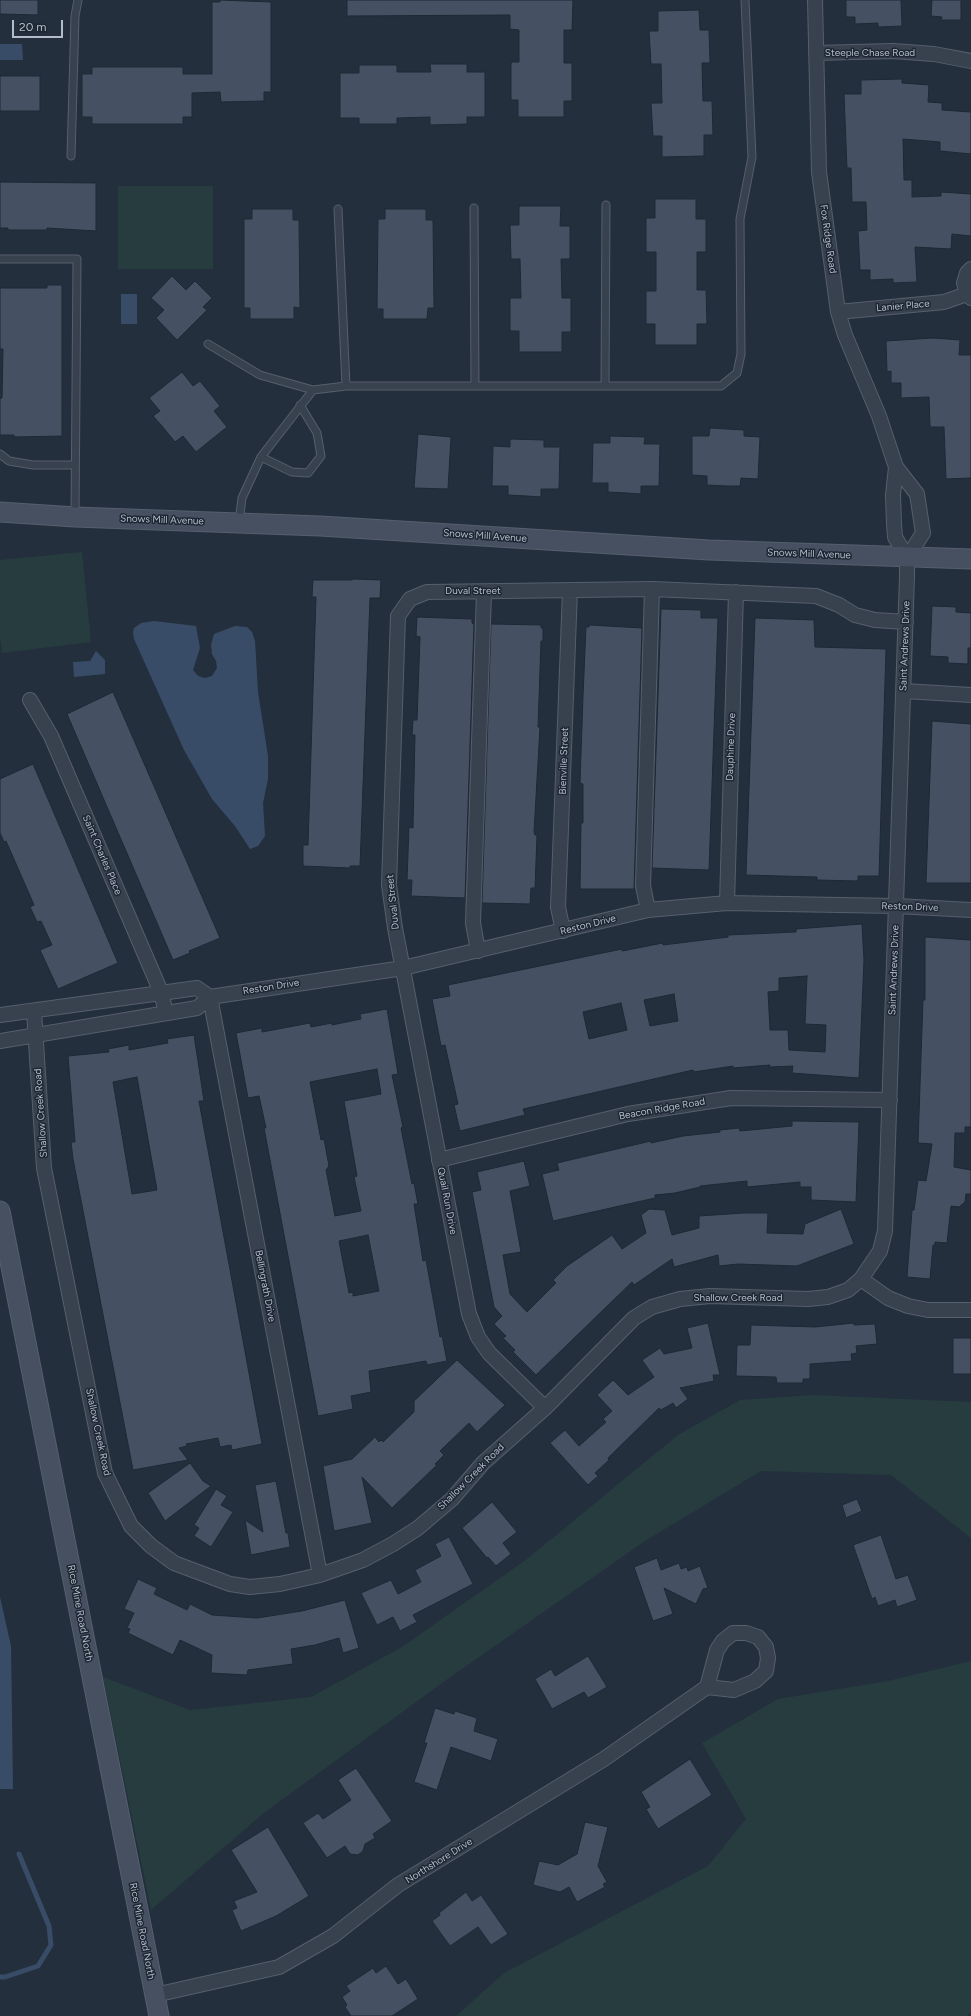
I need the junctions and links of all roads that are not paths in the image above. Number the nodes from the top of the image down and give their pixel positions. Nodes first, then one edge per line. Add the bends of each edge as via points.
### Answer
1 (78, 0) edge
2 (745, 0) edge
3 (816, 0) edge
4 (816, 54) junction
5 (971, 61) edge
6 (71, 156) dead end
7 (606, 205) dead end
8 (474, 208) dead end
9 (338, 209) dead end
10 (0, 259) edge
11 (971, 270) edge
12 (969, 296) edge
13 (838, 312) junction
14 (208, 344) dead end
15 (346, 386) junction
16 (475, 386) junction
17 (604, 386) junction
18 (313, 390) junction
19 (300, 405) junction
20 (0, 454) edge
21 (261, 457) junction
22 (75, 465) junction
23 (896, 467) junction
24 (0, 512) edge
25 (75, 517) junction
26 (239, 523) junction
27 (907, 558) junction
28 (971, 559) edge
29 (652, 589) junction
30 (570, 590) junction
31 (484, 592) junction
32 (736, 592) junction
33 (906, 622) junction
34 (904, 691) junction
35 (971, 695) edge
36 (30, 700) dead end
37 (727, 903) junction
38 (896, 906) junction
39 (648, 910) junction
40 (971, 910) edge
41 (563, 931) junction
42 (478, 951) junction
43 (403, 968) junction
44 (161, 992) junction
45 (210, 996) junction
46 (34, 1011) junction
47 (166, 1013) junction
48 (0, 1015) edge
49 (36, 1034) junction
50 (0, 1041) edge
51 (890, 1100) junction
52 (439, 1160) junction
53 (0, 1211) edge
54 (860, 1279) junction
55 (971, 1310) edge
56 (545, 1408) junction
57 (320, 1575) junction
58 (707, 1687) junction
59 (155, 1995) junction
60 (159, 2016) edge

1 - 6 lane via 75,16
2 - 17 lane via 752,157 740,219 741,354 737,373 721,386
3 - 4 street, Fox Ridge Road
4 - 5 street, Steeple Chase Road via 893,52 934,54
4 - 13 street, Fox Ridge Road via 819,172
7 - 17 lane
8 - 16 lane
9 - 15 lane
10 - 22 lane via 77,259
11 - 12 street, Lanier Place via 967,272 964,283
12 - 13 street, Lanier Place via 944,302
13 - 23 street, Fox Ridge Road
14 - 18 lane via 260,375
15 - 16 lane
15 - 18 lane
16 - 17 lane
18 - 19 lane
19 - 21 lane
19 - 21 lane via 317,433 321,456 308,473 292,472
20 - 22 lane via 9,461 33,465
21 - 26 lane via 242,498
22 - 25 lane
23 - 27 street, Fox Ridge Road via 893,495 895,536
23 - 27 street, Fox Ridge Road via 917,494 923,533
24 - 25 main road, Snows Mill Avenue
25 - 26 main road, Snows Mill Avenue
26 - 27 main road, Snows Mill Avenue via 709,550
27 - 28 main road, Snows Mill Avenue
27 - 33 street, Saint Andrews Drive
29 - 30 street, Duval Street
29 - 32 street, Duval Street
29 - 39 street via 643,886
30 - 31 street, Duval Street
30 - 41 street, Bienville Street via 558,907
31 - 42 street via 473,923
31 - 43 street, Duval Street via 428,592 410,599 398,616 389,885
32 - 33 street, Duval Street via 816,596 839,605 856,616
32 - 37 street, Dauphine Drive
33 - 34 street, Saint Andrews Drive
34 - 35 street
34 - 38 street, Saint Andrews Drive
36 - 44 street, Saint Charles Place via 51,736
37 - 38 street, Reston Drive
37 - 39 street, Reston Drive
38 - 40 street, Reston Drive
38 - 51 street, Saint Andrews Drive
39 - 41 street, Reston Drive
41 - 42 street, Reston Drive
42 - 43 street, Reston Drive
43 - 45 street, Reston Drive
43 - 52 street, Quail Run Drive
44 - 45 street via 197,988
44 - 46 street
44 - 47 street, Saint Charles Place
45 - 47 street via 197,1008
45 - 57 street, Bellingrath Drive
46 - 48 street
46 - 49 street, Shallow Creek Road
47 - 49 street
49 - 50 street
49 - 57 street, Shallow Creek Road via 44,1168 105,1473 119,1505 131,1526 151,1546 174,1563 206,1576 250,1587 280,1584
51 - 52 street, Beacon Ridge Road via 731,1098 628,1114
51 - 54 street, Saint Andrews Drive via 885,1231 880,1251
52 - 56 street, Quail Run Drive via 469,1314 478,1337 489,1353
53 - 59 main road, Rice Mine Road North
54 - 55 street via 888,1298 908,1306 928,1310
54 - 56 street, Shallow Creek Road via 848,1290 821,1298 710,1296 680,1299 652,1307 634,1318
56 - 57 street, Shallow Creek Road via 483,1463 452,1500 418,1528 364,1560
58 - 58 street via 734,1690 755,1681 766,1671 766,1647 758,1637 746,1633 733,1633 722,1641
58 - 59 street, Northshore Drive via 604,1759 398,1885 333,1936 279,1967
59 - 60 main road, Rice Mine Road North

